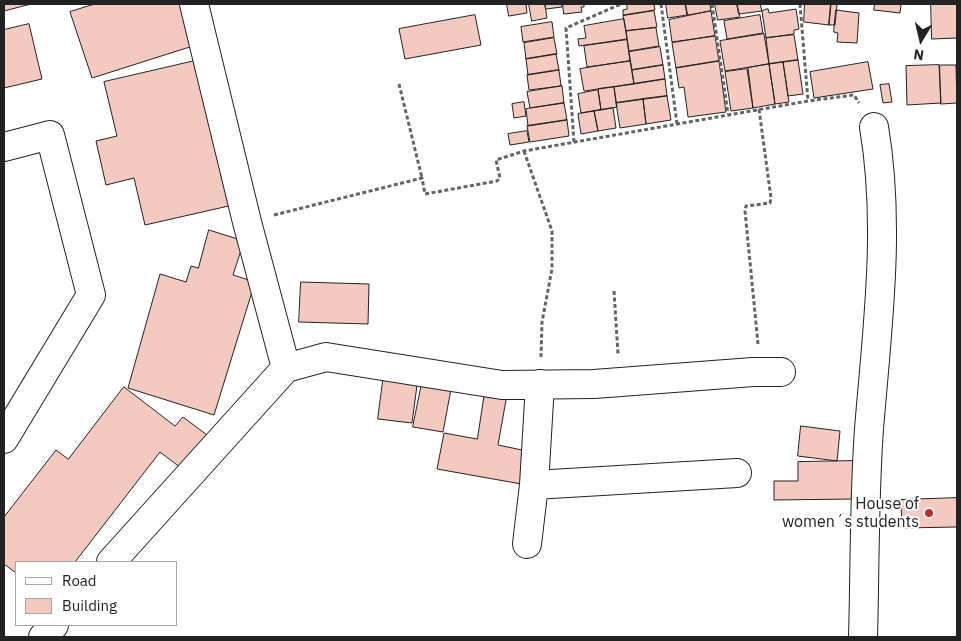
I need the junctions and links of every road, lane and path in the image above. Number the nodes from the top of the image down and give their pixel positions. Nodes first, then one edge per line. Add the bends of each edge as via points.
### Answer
1 (194, 4) edge
2 (621, 4) edge
3 (661, 4) edge
4 (712, 4) edge
5 (800, 4) edge
6 (399, 84) dead end
7 (808, 101) junction
8 (759, 109) junction
9 (728, 115) junction
10 (677, 124) junction
11 (874, 127) joint
12 (574, 142) junction
13 (4, 147) edge
14 (524, 151) junction
15 (422, 178) junction
16 (247, 222) junction
17 (614, 291) dead end
18 (286, 368) junction
19 (771, 372) joint
20 (620, 382) junction
21 (540, 384) junction
22 (4, 439) edge
23 (736, 473) dead end
24 (534, 485) junction
25 (528, 544) dead end
26 (111, 561) edge
27 (53, 626) edge
28 (43, 637) edge
29 (863, 637) edge

1 - 16 street
2 - 12 path via 566,28
3 - 10 path
4 - 9 path
5 - 7 path
6 - 15 path
7 - 8 path
7 - 11 path via 854,95
8 - 9 path
8 - 19 path via 771,198 770,203 749,204 745,211
9 - 10 path
10 - 12 path
11 - 29 street via 879,162 881,270 869,430
12 - 14 path
13 - 22 street via 50,136 91,295
14 - 15 path via 496,160 500,178 497,181 425,194
14 - 21 path via 552,231 552,269 542,322
15 - 16 path
16 - 18 street
17 - 20 path
18 - 21 street via 326,357 502,385
18 - 26 street
19 - 20 street
20 - 21 street
21 - 24 street
23 - 24 street
24 - 25 street
27 - 28 street

